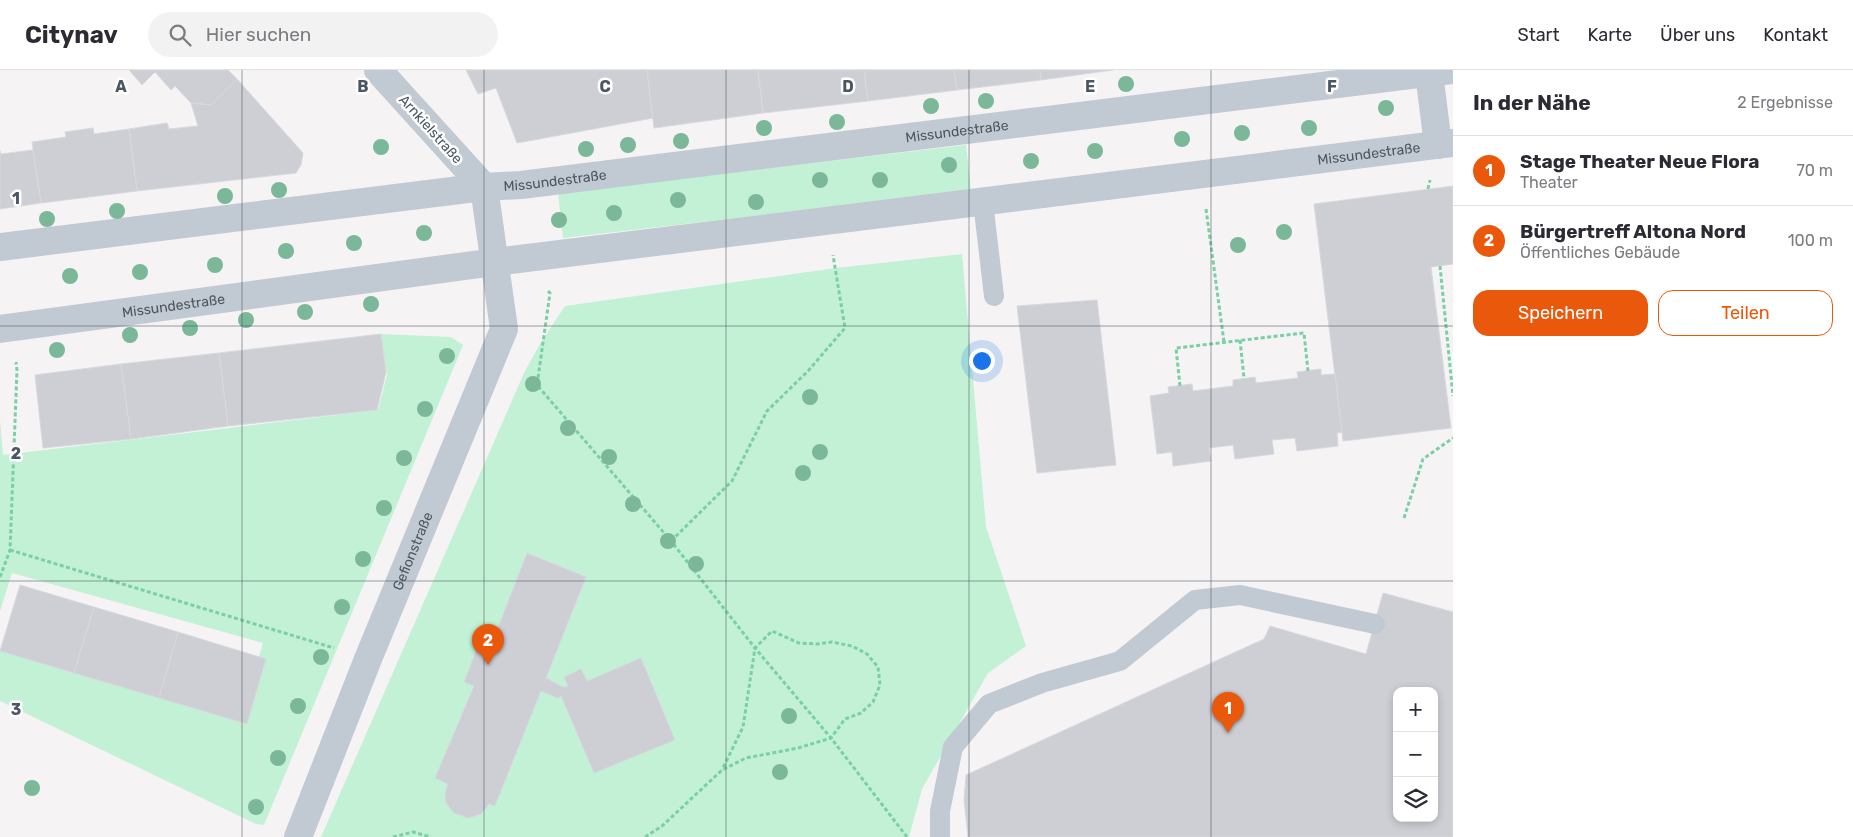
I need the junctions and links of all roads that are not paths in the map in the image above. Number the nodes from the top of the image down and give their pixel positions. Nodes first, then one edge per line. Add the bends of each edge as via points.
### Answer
1 (378, 70) edge
2 (1436, 71) edge
3 (1446, 144) edge
4 (484, 187) junction
5 (983, 202) junction
6 (0, 247) edge
7 (495, 262) junction
8 (994, 296) dead end
9 (5, 328) edge
10 (1375, 624) dead end
11 (298, 837) edge
12 (940, 837) edge

1 - 4 street, Arnkielstraße
2 - 3 street, Missundestraße
2 - 4 street, Missundestraße
3 - 5 street, Missundestraße
4 - 6 street, Missundestraße
4 - 7 street, Missundestraße
5 - 7 street, Missundestraße
5 - 8 lane
7 - 9 street, Missundestraße
7 - 11 street, Gefionstraße via 504,329
10 - 12 lane via 1240,595 1195,600 1120,661 1042,683 989,704 952,747 940,811

